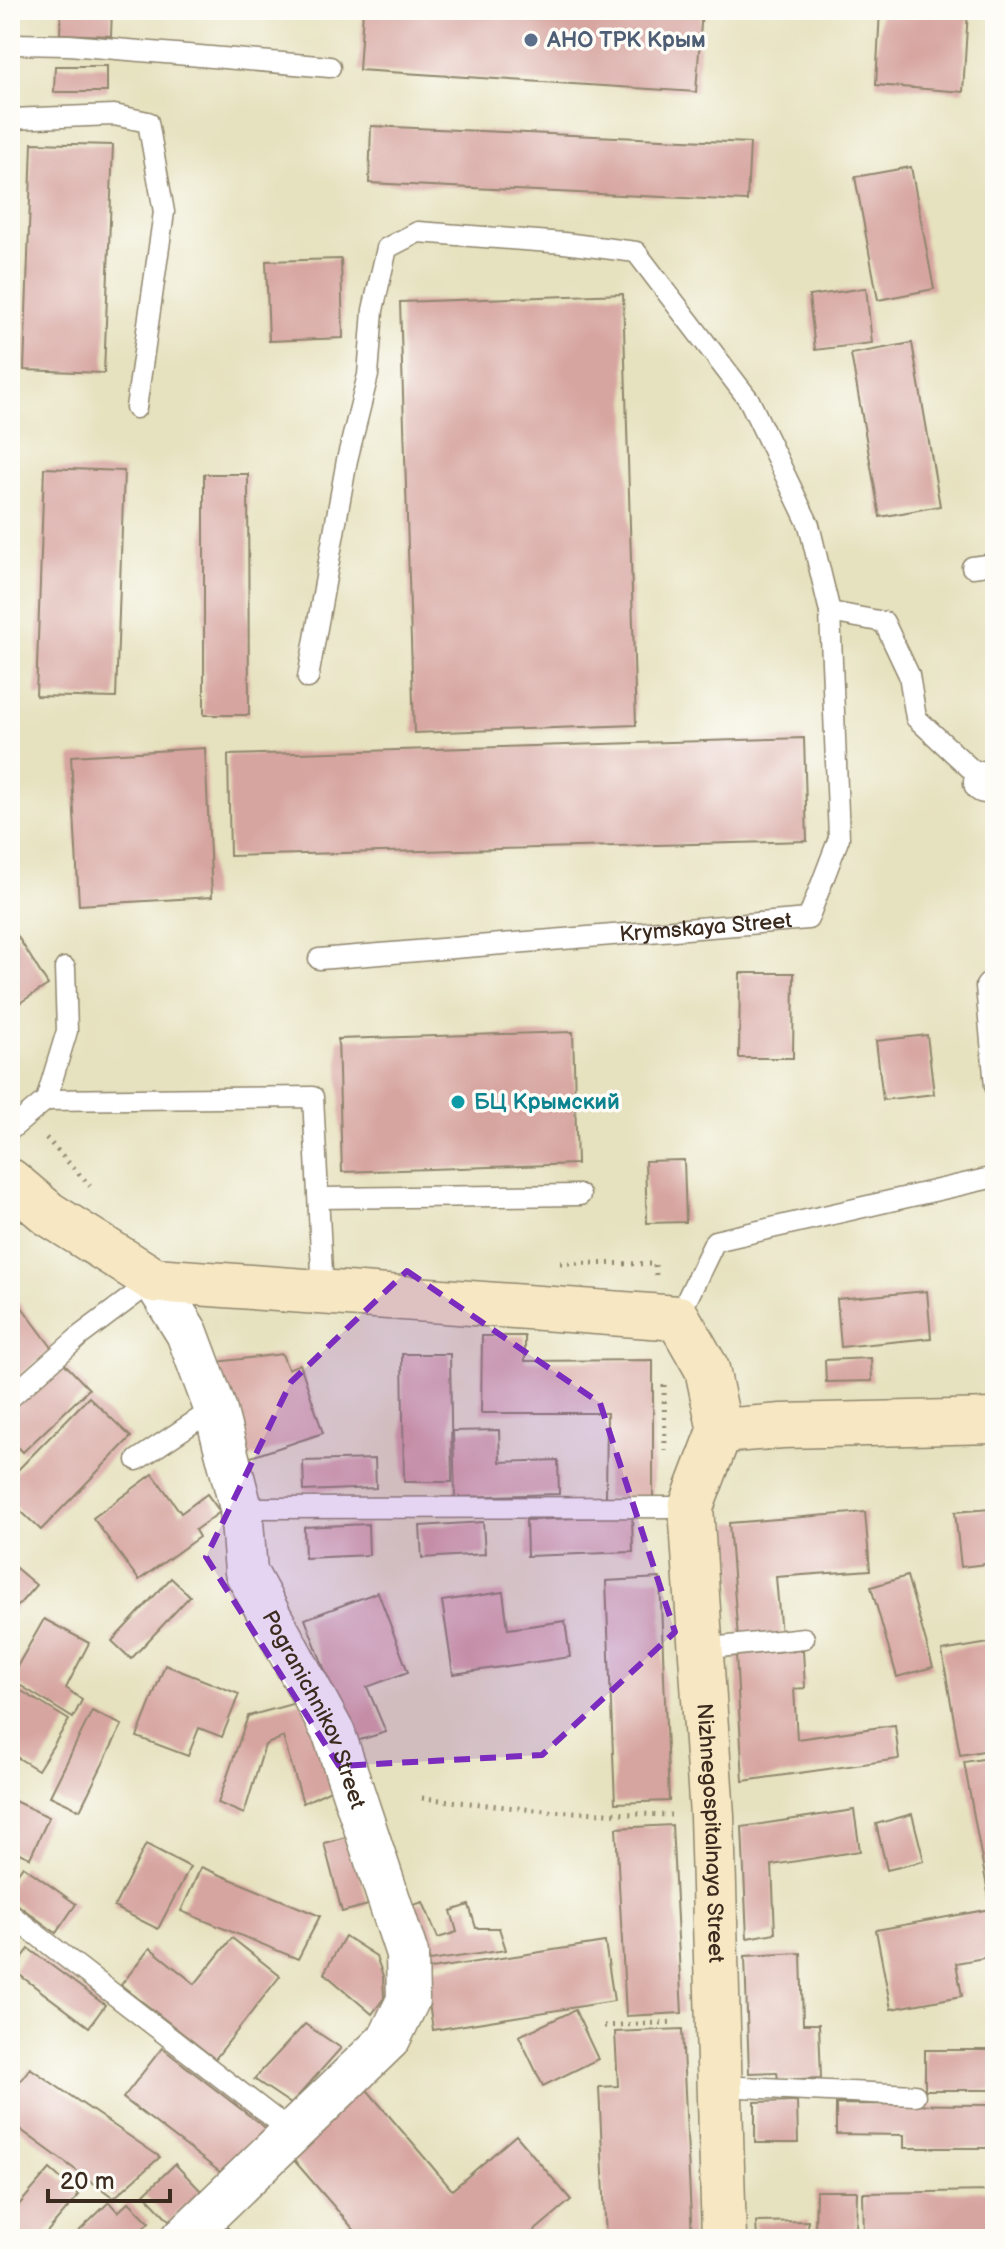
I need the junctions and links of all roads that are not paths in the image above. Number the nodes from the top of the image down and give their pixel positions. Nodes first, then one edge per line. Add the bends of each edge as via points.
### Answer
1 (10, 44) edge
2 (330, 67) dead end
3 (10, 119) edge
4 (136, 408) dead end
5 (995, 564) edge
6 (972, 567) dead end
7 (830, 612) junction
8 (308, 678) dead end
9 (990, 781) edge
10 (319, 959) dead end
11 (65, 968) dead end
12 (995, 976) edge
13 (995, 1086) edge
14 (46, 1100) junction
15 (10, 1130) edge
16 (995, 1177) edge
17 (10, 1181) edge
18 (580, 1195) dead end
19 (319, 1198) junction
20 (154, 1280) junction
21 (323, 1292) junction
22 (678, 1318) junction
23 (10, 1398) edge
24 (215, 1408) junction
25 (995, 1421) edge
26 (720, 1431) junction
27 (137, 1460) dead end
28 (691, 1507) junction
29 (241, 1508) junction
30 (804, 1638) dead end
31 (701, 1649) junction
32 (10, 1914) edge
33 (719, 2086) junction
34 (915, 2095) dead end
35 (293, 2133) junction
36 (182, 2239) edge
37 (724, 2239) edge

1 - 2 lane
3 - 4 lane via 114,115 148,122 164,212
5 - 6 lane
7 - 8 lane via 809,525 749,400 636,252 418,232 387,248 373,310 368,375 347,460
7 - 9 lane via 884,622 909,675 916,718
7 - 10 lane, Krymskaya Street via 839,838 808,919
11 - 14 lane via 67,1031
12 - 13 lane via 986,986
14 - 15 lane
14 - 19 lane via 313,1097
16 - 22 lane via 715,1241
17 - 20 street, Pogranichnikov Street via 49,1214
18 - 19 lane
19 - 21 lane
20 - 21 street
20 - 23 lane
20 - 24 street, Pogranichnikov Street via 187,1333
21 - 22 street
22 - 26 street via 707,1369
24 - 27 lane
24 - 29 street, Pogranichnikov Street
25 - 26 street
26 - 28 street, Nizhnegospitalnaya Street
28 - 29 lane
28 - 31 street, Nizhnegospitalnaya Street
29 - 35 street, Pogranichnikov Street via 246,1572 334,1734 407,1954 408,2000 389,2039
30 - 31 lane
31 - 33 street, Nizhnegospitalnaya Street via 712,1816
32 - 35 lane
33 - 34 lane
33 - 37 street, Nizhnegospitalnaya Street
35 - 36 street, Pogranichnikov Street

